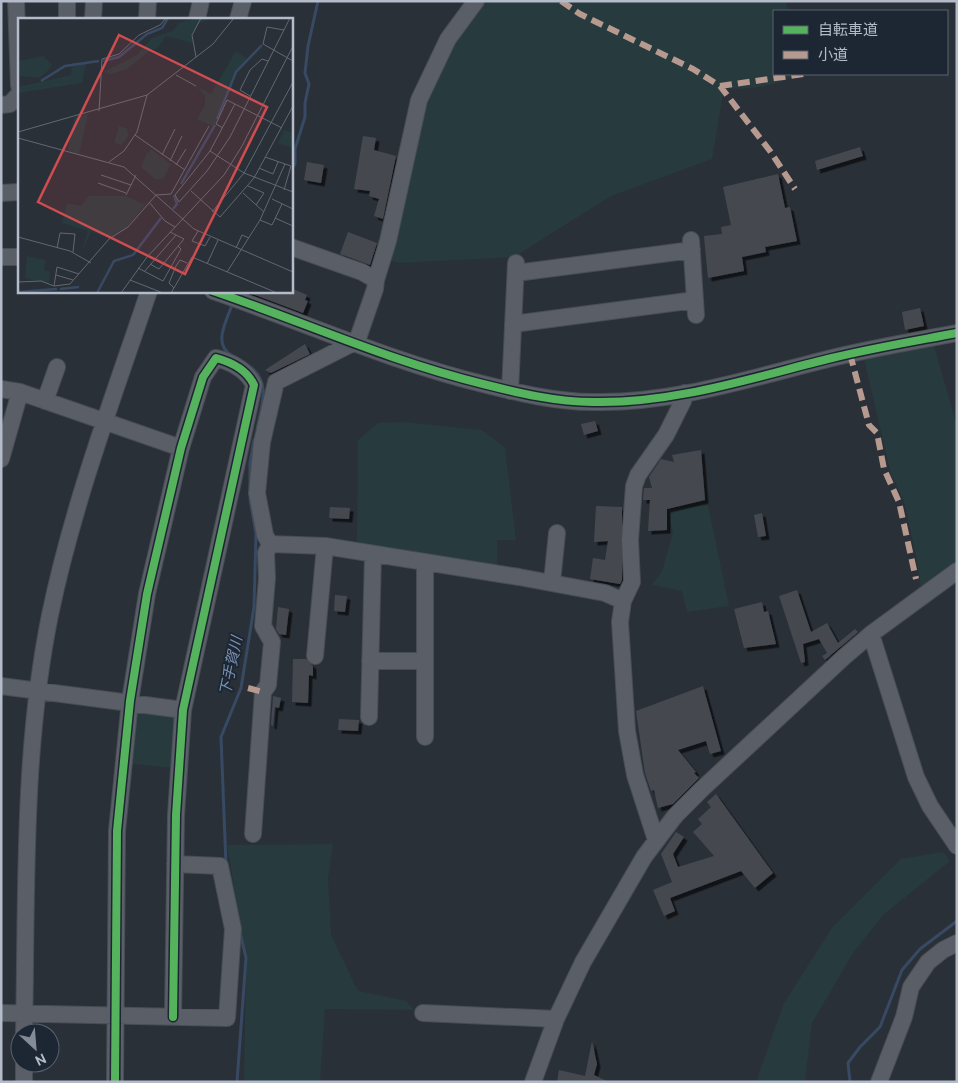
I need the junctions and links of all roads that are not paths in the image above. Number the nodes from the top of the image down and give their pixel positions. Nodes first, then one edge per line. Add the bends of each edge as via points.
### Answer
1 (16, 1) edge
2 (66, 1) edge
3 (94, 1) edge
4 (148, 1) edge
5 (201, 1) edge
6 (243, 1) edge
7 (476, 1) edge
8 (67, 18) edge
9 (93, 18) edge
10 (146, 18) edge
11 (197, 18) edge
12 (238, 18) edge
13 (18, 59) edge
14 (18, 96) edge
15 (1, 105) edge
16 (18, 192) edge
17 (1, 193) edge
18 (292, 247) edge
19 (1, 257) edge
20 (18, 257) edge
21 (376, 280) junction
22 (149, 292) edge
23 (227, 296) edge
24 (513, 324) junction
25 (957, 334) edge
26 (352, 344) junction
27 (58, 367) dead end
28 (1, 389) edge
29 (510, 391) junction
30 (20, 392) junction
31 (685, 393) junction
32 (45, 401) junction
33 (103, 422) junction
34 (182, 448) junction
35 (1, 459) edge
36 (557, 533) dead end
37 (270, 544) junction
38 (325, 546) junction
39 (373, 554) junction
40 (425, 563) junction
41 (957, 571) edge
42 (552, 582) junction
43 (623, 601) junction
44 (871, 634) junction
45 (315, 656) dead end
46 (370, 661) junction
47 (425, 661) junction
48 (1, 686) edge
49 (39, 691) junction
50 (130, 701) junction
51 (183, 710) junction
52 (369, 717) dead end
53 (424, 737) dead end
54 (253, 834) dead end
55 (656, 840) junction
56 (957, 846) edge
57 (175, 864) junction
58 (957, 943) edge
59 (1, 1013) edge
60 (25, 1013) junction
61 (424, 1013) dead end
62 (115, 1016) junction
63 (173, 1017) junction
64 (556, 1020) junction
65 (24, 1023) edge
66 (115, 1082) edge
67 (533, 1082) edge
68 (879, 1082) edge

1 - 13 street
2 - 8 street
3 - 9 street
4 - 10 street
5 - 11 street
6 - 12 street
7 - 21 street via 448,39 419,100 388,241
14 - 15 street via 10,104
16 - 17 street
18 - 21 street
19 - 20 street
21 - 26 street via 357,341
22 - 33 street
23 - 26 street
24 - 24 street via 516,267 692,245 696,307
24 - 29 street
25 - 31 street via 841,356
26 - 29 street via 423,368
26 - 37 street via 276,382 262,442 257,493 265,536
27 - 32 street
28 - 30 street
29 - 31 street via 595,402
30 - 32 street
30 - 35 street
31 - 43 street via 666,435 634,486 630,540 632,582
32 - 33 street
33 - 34 street
33 - 49 street via 76,510 50,616
34 - 50 street via 147,594
34 - 51 street via 203,377 216,358 250,375 254,385 253,396
36 - 42 street
37 - 38 street
37 - 54 street via 266,553 263,626 272,642 268,685 263,692
38 - 39 street
38 - 45 street
39 - 40 street
39 - 46 street
40 - 42 street
40 - 47 street
41 - 44 street
42 - 43 street via 605,593
43 - 55 street via 620,622 627,731 635,775
44 - 55 street via 702,788
44 - 56 street via 916,777 930,806
46 - 47 street
46 - 52 street
47 - 53 street
48 - 49 street
49 - 50 street
49 - 60 street via 30,753
50 - 51 street
50 - 62 street via 117,831
51 - 57 street
55 - 64 street via 583,962
57 - 63 street
57 - 63 street via 220,866 233,929 227,1018
58 - 68 street via 928,962 911,986 904,1017
59 - 60 street
60 - 62 street
60 - 65 street
61 - 64 street
62 - 63 street
62 - 66 street
64 - 67 street

